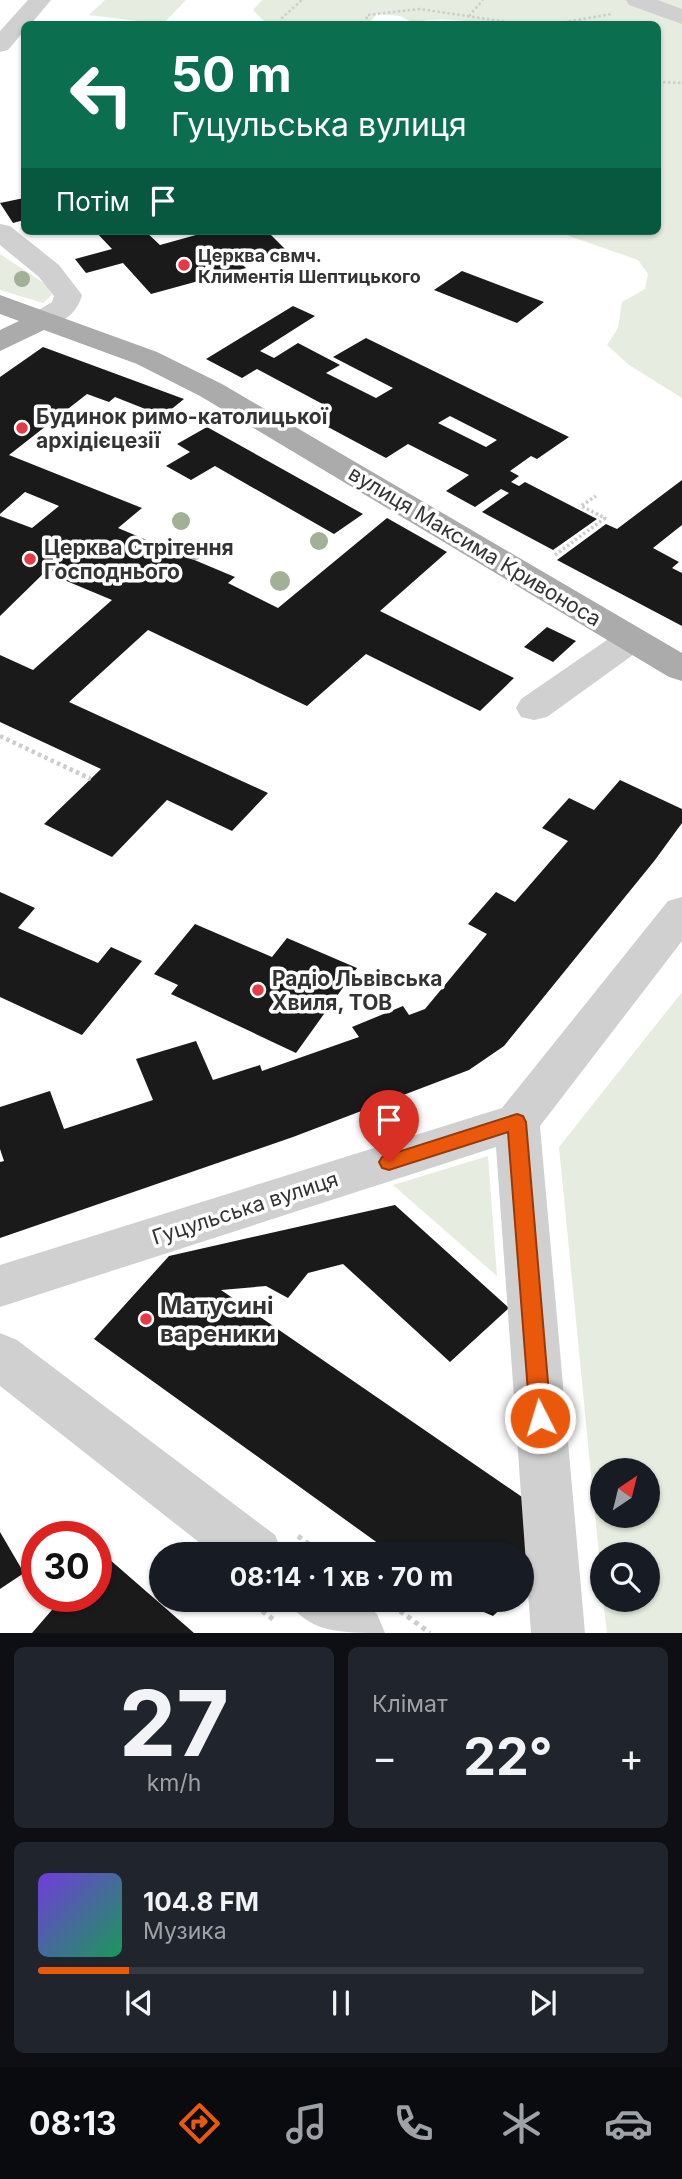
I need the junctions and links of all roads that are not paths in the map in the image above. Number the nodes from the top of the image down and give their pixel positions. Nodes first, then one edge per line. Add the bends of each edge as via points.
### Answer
1 (40, 0) edge
2 (644, 3) edge
3 (682, 17) edge
4 (21, 21) edge
5 (21, 21) edge
6 (0, 45) edge
7 (0, 232) edge
8 (0, 304) edge
9 (42, 320) junction
10 (0, 342) edge
11 (632, 639) junction
12 (682, 669) edge
13 (534, 708) dead end
14 (682, 912) edge
15 (517, 1122) junction
16 (0, 1286) edge
17 (0, 1356) edge
18 (240, 1542) edge
19 (297, 1612) edge
20 (376, 1620) edge
21 (558, 1633) edge

1 - 5 street
2 - 3 street
4 - 6 street
7 - 9 street via 49,271 68,295 65,306
8 - 9 main road, вулиця Максима Кривоноса
9 - 10 main road
9 - 11 main road, вулиця Максима Кривоноса via 147,358 211,390
11 - 12 main road, вулиця Максима Кривоноса
11 - 13 street
14 - 15 street
15 - 16 street, Гуцульська вулиця
15 - 21 street
17 - 18 street
19 - 20 street

